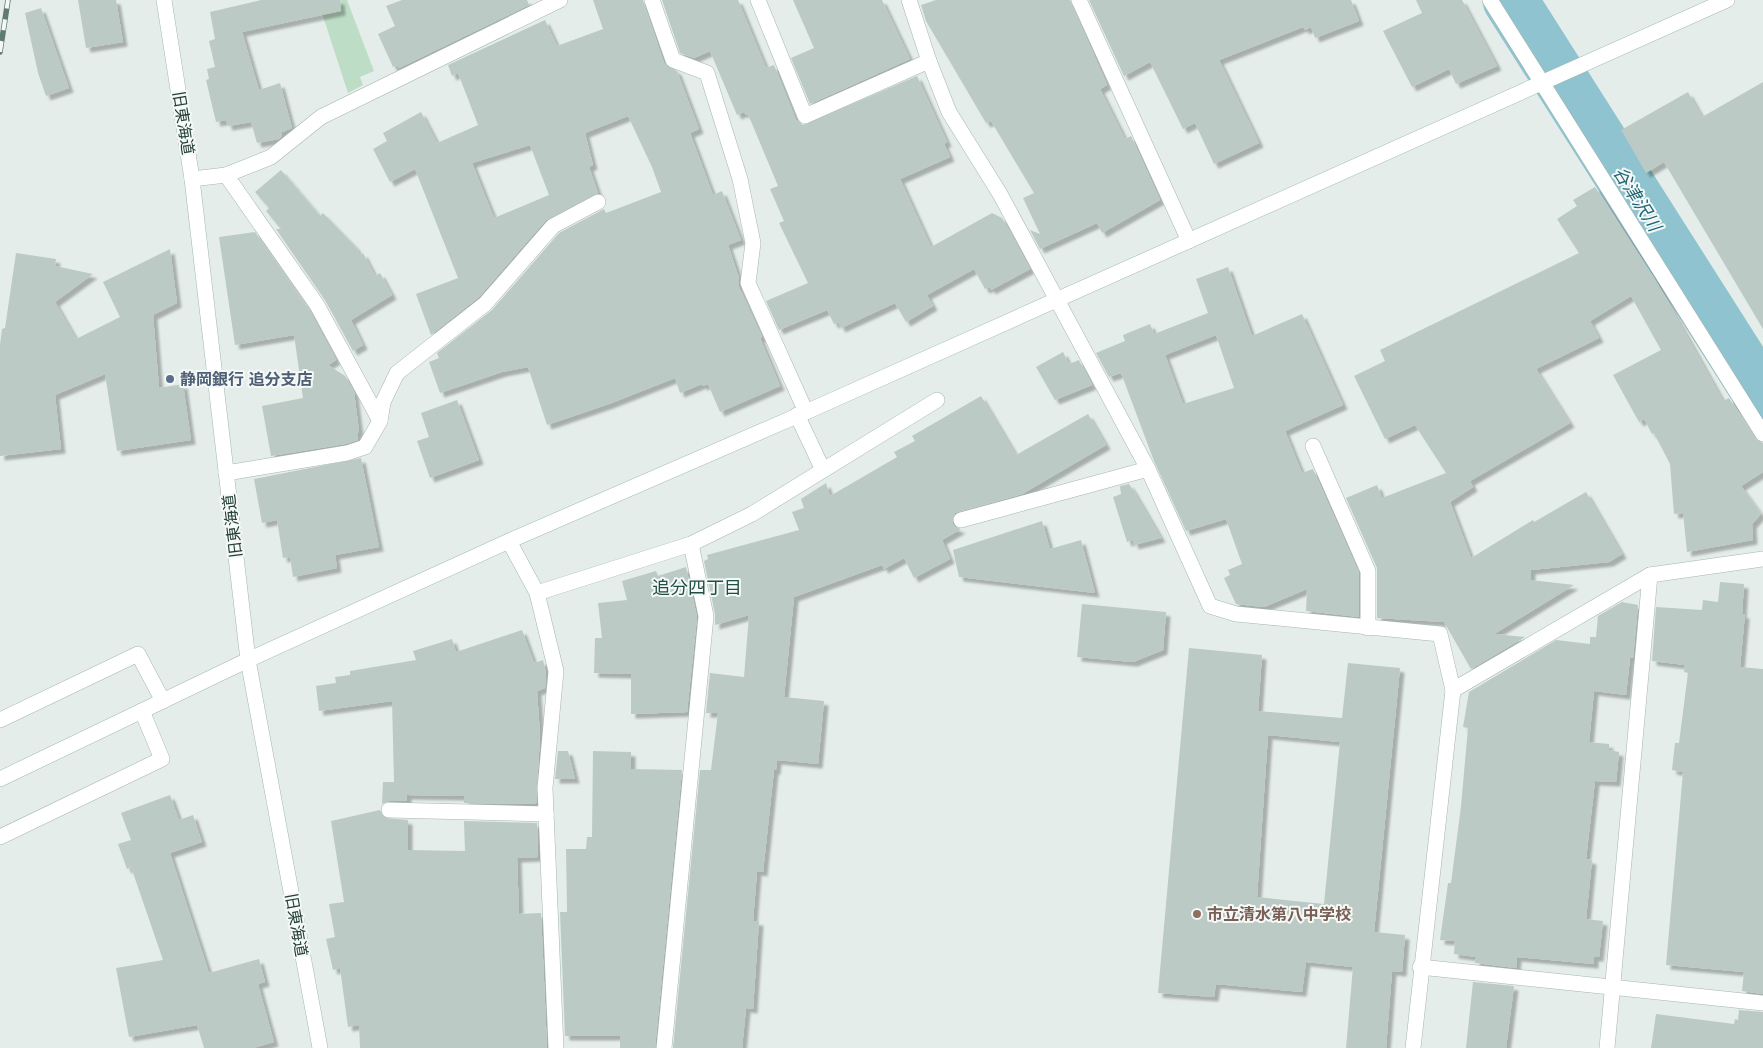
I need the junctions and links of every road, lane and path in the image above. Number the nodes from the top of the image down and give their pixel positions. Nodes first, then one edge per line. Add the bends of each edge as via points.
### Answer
1 (164, 0) edge
2 (560, 0) edge
3 (652, 0) edge
4 (758, 0) edge
5 (909, 0) edge
6 (1079, 0) edge
7 (1490, 0) edge
8 (1727, 0) edge
9 (929, 61) junction
10 (1542, 85) junction
11 (226, 175) junction
12 (192, 179) junction
13 (598, 202) dead end
14 (1189, 241) junction
15 (1056, 300) junction
16 (938, 400) dead end
17 (802, 413) junction
18 (380, 421) junction
19 (1763, 434) edge
20 (1313, 446) dead end
21 (1148, 469) junction
22 (824, 470) junction
23 (226, 473) junction
24 (961, 520) dead end
25 (509, 540) junction
26 (690, 544) junction
27 (1763, 559) edge
28 (1650, 576) junction
29 (537, 594) junction
30 (1368, 628) junction
31 (248, 660) junction
32 (1453, 690) junction
33 (163, 701) junction
34 (142, 711) junction
35 (0, 720) edge
36 (0, 779) edge
37 (389, 810) dead end
38 (546, 814) junction
39 (0, 837) edge
40 (1420, 967) junction
41 (1613, 987) junction
42 (1763, 1003) edge
43 (320, 1048) edge
44 (556, 1048) edge
45 (664, 1048) edge
46 (1412, 1048) edge
47 (1607, 1048) edge

1 - 12 street, 旧東海道
2 - 11 street via 321,117 271,157
3 - 17 street via 673,60 707,73 740,179 753,243 748,283
4 - 9 street via 805,116
5 - 9 street
6 - 14 street
7 - 10 street
8 - 10 street
9 - 15 street via 948,112 1000,194
10 - 14 street
10 - 19 street
11 - 12 street
11 - 18 street via 317,306
12 - 23 street, 旧東海道
13 - 18 street via 553,226 484,304 396,373 383,402
14 - 15 street
15 - 17 street
15 - 21 street
16 - 22 street
17 - 22 street
17 - 25 street
18 - 23 street via 365,447
20 - 30 street via 1368,570
21 - 24 street
21 - 30 street via 1210,606 1236,614
22 - 26 street via 752,514
23 - 31 street, 旧東海道
25 - 29 street
25 - 31 street
26 - 29 street
26 - 45 street via 706,616
27 - 28 street
28 - 32 street
28 - 41 street
29 - 38 street via 556,671 545,788
30 - 32 street via 1440,634
31 - 33 street
31 - 43 street, 旧東海道
32 - 40 street
33 - 34 street
33 - 35 street via 138,654
34 - 36 street
34 - 39 street via 162,759
37 - 38 street
38 - 44 street
40 - 41 street
40 - 46 street
41 - 42 street
41 - 47 street

